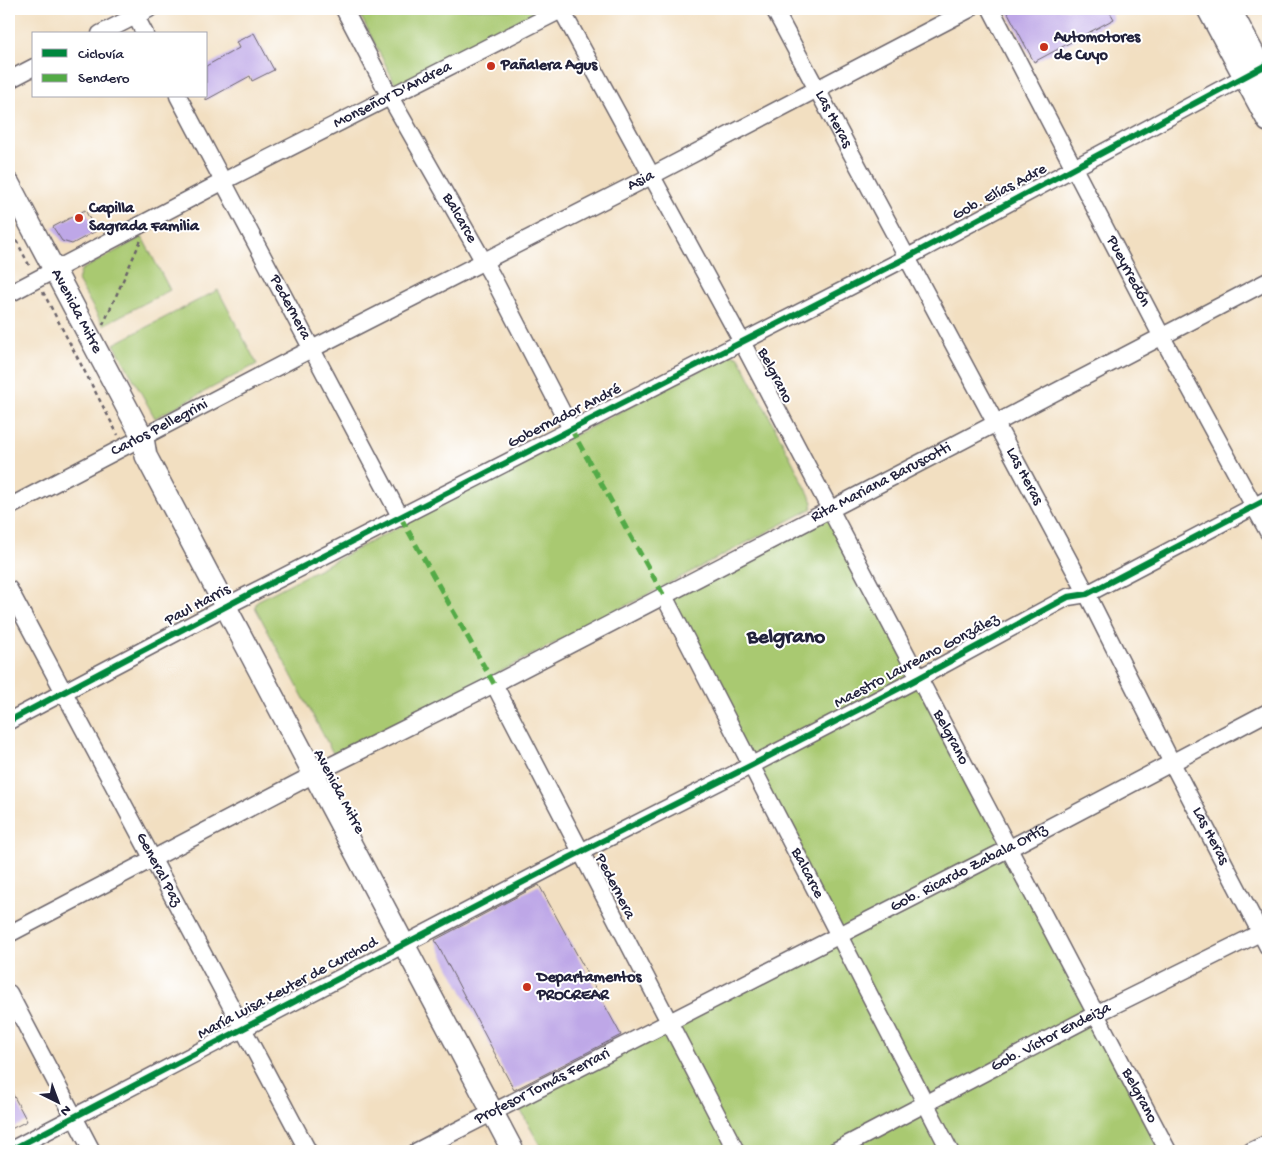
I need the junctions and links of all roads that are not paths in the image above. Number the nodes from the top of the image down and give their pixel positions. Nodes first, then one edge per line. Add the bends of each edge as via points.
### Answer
1 (344, 9) edge
2 (562, 9) edge
3 (774, 9) edge
4 (970, 9) edge
5 (990, 9) edge
6 (1208, 9) edge
7 (1230, 9) edge
8 (139, 11) edge
9 (103, 32) edge
10 (144, 32) edge
11 (32, 68) edge
12 (1261, 72) edge
13 (9, 80) edge
14 (816, 89) junction
15 (390, 97) junction
16 (179, 98) edge
17 (1268, 121) edge
18 (1075, 169) junction
19 (652, 176) junction
20 (222, 182) junction
21 (9, 184) edge
22 (906, 258) junction
23 (483, 262) junction
24 (53, 271) junction
25 (1268, 281) edge
26 (9, 294) edge
27 (1162, 337) junction
28 (742, 342) junction
29 (311, 350) junction
30 (995, 424) junction
31 (571, 429) junction
32 (142, 438) junction
33 (1262, 503) edge
34 (9, 508) edge
35 (829, 510) junction
36 (401, 518) junction
37 (1268, 532) edge
38 (9, 589) edge
39 (1087, 594) junction
40 (664, 596) junction
41 (232, 604) junction
42 (919, 678) junction
43 (494, 684) junction
44 (64, 692) junction
45 (1268, 712) edge
46 (9, 721) edge
47 (1172, 763) junction
48 (752, 765) junction
49 (320, 771) junction
50 (1008, 849) junction
51 (580, 852) junction
52 (152, 859) junction
53 (9, 934) edge
54 (839, 935) junction
55 (1266, 937) edge
56 (410, 941) junction
57 (9, 993) edge
58 (1096, 1014) junction
59 (668, 1023) junction
60 (242, 1029) junction
61 (926, 1104) junction
62 (499, 1109) junction
63 (73, 1117) junction
64 (1268, 1143) edge
65 (9, 1151) edge
66 (92, 1151) edge
67 (308, 1151) edge
68 (417, 1151) edge
69 (513, 1151) edge
70 (530, 1151) edge
71 (736, 1151) edge
72 (835, 1151) edge
73 (950, 1151) edge
74 (1168, 1151) edge
75 (1251, 1151) edge

1 - 15 street, Balcarce
2 - 15 street, Monseñor D'Andrea
2 - 19 street, Belgrano
3 - 14 street, Las Heras
4 - 14 street, Asia
5 - 18 street, Pueyrredón
6 - 12 main road
7 - 12 main road
8 - 9 street
8 - 10 street
11 - 13 street
12 - 17 main road
12 - 18 street, Gob. Elías Adre
14 - 19 street, Asia
14 - 22 street, Las Heras
15 - 20 street, Monseñor D'Andrea
15 - 23 street, Balcarce
16 - 20 street, Pedernera
18 - 22 street, Gob. Elías Adre
18 - 27 street, Pueyrredón
19 - 23 street, Asia
19 - 28 street, Belgrano
20 - 24 street, Monseñor D'Andrea
20 - 29 street, Pedernera
21 - 24 main road, Avenida Mitre
22 - 28 street, Gob. Elías Adre
22 - 30 street, Las Heras
23 - 29 street, Asia
23 - 31 street, Balcarce
24 - 26 street, Monseñor D'Andrea
24 - 32 main road, Avenida Mitre
25 - 27 street, Rita Mariana Baruscotti
27 - 30 street, Rita Mariana Baruscotti
27 - 33 street, Pueyrredón
28 - 31 street, Gobernador André
28 - 35 street, Belgrano
29 - 32 street, Carlos Pellegrini
29 - 36 street, Pedernera
30 - 35 street, Rita Mariana Baruscotti
30 - 39 street, Las Heras
31 - 36 street, Gobernador André
32 - 34 street, Carlos Pellegrini
32 - 41 main road, Avenida Mitre via 146,456
33 - 37 street, Pueyrredón
33 - 39 street, Maestro Laureano González
35 - 40 street, Rita Mariana Baruscotti
35 - 42 street, Belgrano
36 - 41 street, Paul Harris
38 - 44 street, General Paz
39 - 42 street, Maestro Laureano González via 1068,597
39 - 47 street, Las Heras
40 - 43 street, Rita Mariana Baruscotti
40 - 48 street, Balcarce
41 - 44 street, Paul Harris
41 - 49 main road, Avenida Mitre
42 - 48 street, Maestro Laureano González
42 - 50 street, Belgrano
43 - 49 street, Rita Mariana Baruscotti
43 - 51 street, Pedernera
44 - 46 street, Paul Harris
44 - 52 street, General Paz
45 - 47 street, Gob. Ricardo Zabala Ortíz
47 - 50 street, Gob. Ricardo Zabala Ortíz
47 - 55 street, Las Heras
48 - 51 street, Maestro Laureano González
48 - 54 street, Balcarce
49 - 52 street, Rita Mariana Baruscotti
49 - 56 main road, Avenida Mitre
50 - 54 street, Gob. Ricardo Zabala Ortíz
50 - 58 street, Belgrano
51 - 56 street, María Luisa Keuter de Curchod
51 - 59 street, Pedernera
52 - 53 street, Rita Mariana Baruscotti
52 - 60 street, General Paz
54 - 59 street, Gob. Ricardo Zabala Ortíz
54 - 61 street, Balcarce
55 - 58 street, Gob. Víctor Endeiza
56 - 60 street, María Luisa Keuter de Curchod
56 - 62 main road, Avenida Mitre
57 - 63 street
58 - 61 street, Gob. Víctor Endeiza
58 - 74 street, Belgrano
59 - 62 street, Profesor Tomás Ferrari
59 - 71 street, Pedernera
60 - 63 street, María Luisa Keuter de Curchod
60 - 67 street, General Paz
61 - 72 street, Gob. Víctor Endeiza
61 - 73 street, Balcarce
62 - 68 street, Profesor Tomás Ferrari
62 - 69 main road, Avenida Mitre
62 - 70 main road, Avenida Mitre
63 - 65 street, María Luisa Keuter de Curchod
63 - 66 street
64 - 75 street

